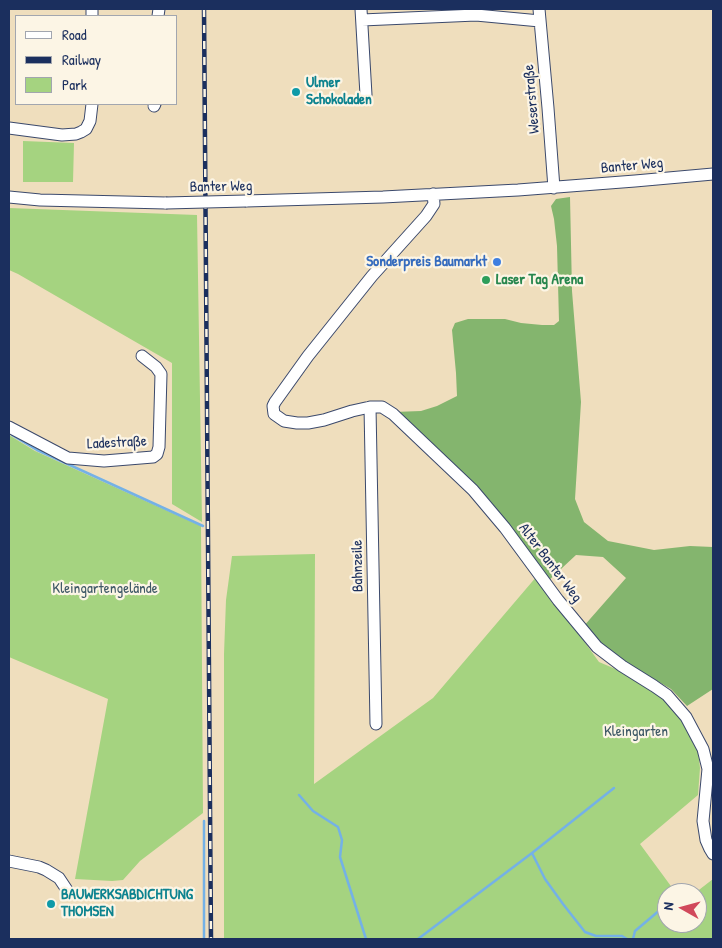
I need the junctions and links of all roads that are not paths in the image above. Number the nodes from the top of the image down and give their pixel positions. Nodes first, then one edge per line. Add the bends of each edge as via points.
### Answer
1 (362, 15) edge
2 (540, 15) edge
3 (366, 95) dead end
4 (92, 105) edge
5 (9, 128) edge
6 (713, 174) edge
7 (554, 188) junction
8 (433, 194) junction
9 (9, 197) edge
10 (142, 356) dead end
11 (370, 407) junction
12 (9, 427) edge
13 (376, 724) dead end
14 (713, 854) edge
15 (9, 861) edge
16 (67, 890) dead end

1 - 2 street
1 - 3 street
2 - 7 street, Weserstraße
4 - 5 street via 86,129 76,134
6 - 7 street, Banter Weg
7 - 8 street, Banter Weg
8 - 9 street, Banter Weg, bridge via 166,203
8 - 11 street via 434,204 426,216 372,276 308,356 273,409 284,422 308,423
10 - 12 street, Ladestraße via 161,374 159,447 153,457 104,461 68,458
11 - 13 street, Bahnzeile
11 - 14 street, Alter Banter Weg via 382,407 393,414 473,490 597,647 667,695 686,717 708,769 703,821 706,840
15 - 16 street via 46,870 59,878

